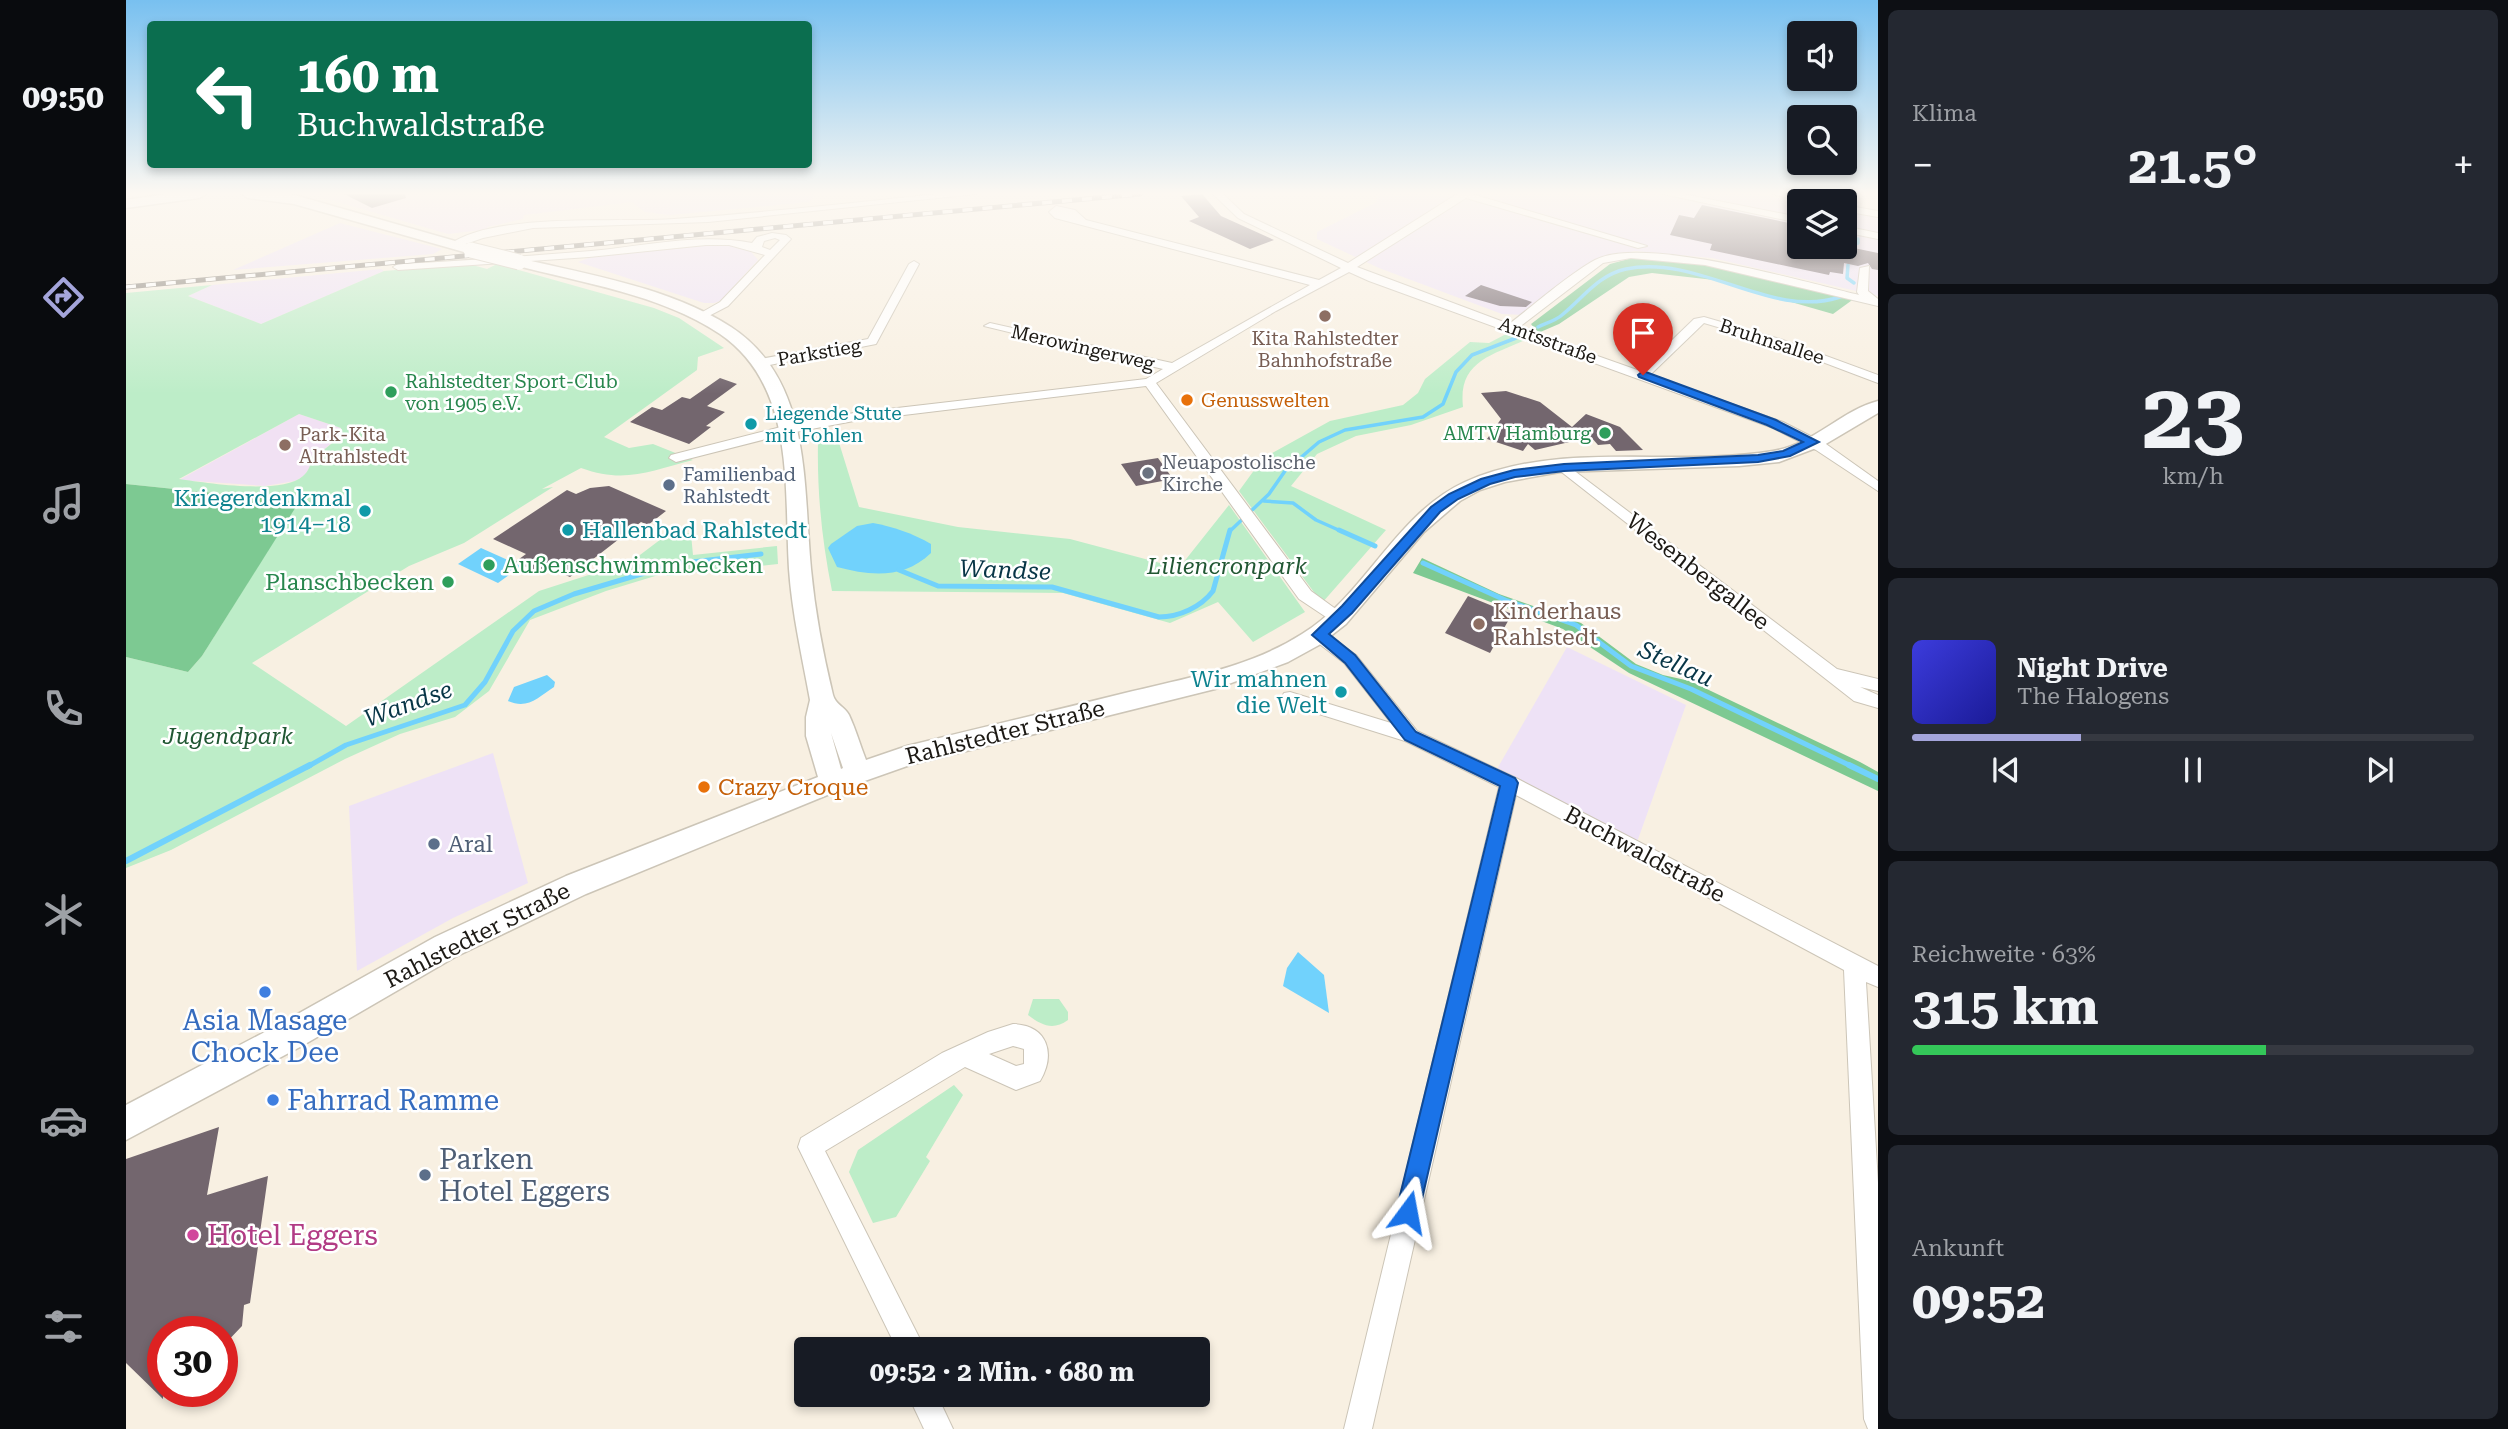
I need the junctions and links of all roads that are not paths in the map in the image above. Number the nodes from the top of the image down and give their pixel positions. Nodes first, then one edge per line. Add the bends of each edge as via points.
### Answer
1 (490, 261) edge
2 (514, 261) edge
3 (766, 261) edge
4 (1229, 261) edge
5 (1349, 261) edge
6 (1358, 261) edge
7 (1602, 261) edge
8 (1691, 261) edge
9 (1354, 263) junction
10 (914, 264) dead end
11 (398, 267) dead end
12 (1865, 268) dead end
13 (1320, 284) junction
14 (1876, 302) edge
15 (701, 317) junction
16 (990, 326) dead end
17 (1512, 327) junction
18 (760, 363) junction
19 (1176, 368) junction
20 (1643, 375) junction
21 (1878, 379) edge
22 (1149, 382) junction
23 (1878, 406) edge
24 (789, 429) junction
25 (1813, 442) junction
26 (676, 458) dead end
27 (1564, 467) junction
28 (1878, 487) edge
29 (1338, 619) junction
30 (1319, 635) junction
31 (1832, 674) junction
32 (1878, 685) edge
33 (1290, 698) dead end
34 (1878, 702) edge
35 (1411, 736) junction
36 (845, 777) junction
37 (1509, 783) junction
38 (1854, 964) junction
39 (1878, 977) edge
40 (967, 1056) dead end
41 (126, 1123) edge
42 (905, 1337) edge
43 (928, 1407) edge
44 (1878, 1419) edge
45 (939, 1429) edge
46 (1358, 1429) edge

1 - 11 street
2 - 15 main road, bridge via 670,304
3 - 15 street via 724,304
4 - 13 street
5 - 9 street, Amtsstraße
6 - 9 street
7 - 17 street
8 - 14 street
9 - 13 street
9 - 17 street, Amtsstraße via 1390,285
10 - 18 street, Parkstieg via 872,342
12 - 14 street via 1862,292
13 - 19 street
15 - 18 main road via 728,332
16 - 19 street, Merowingerweg
17 - 20 street, Amtsstraße
18 - 24 main road via 775,388
19 - 22 street
20 - 21 street, Bruhnsallee via 1704,320
20 - 25 street, Amtsstraße via 1772,422
22 - 24 street via 895,411
22 - 29 street via 1305,595
23 - 25 main road, Rahlstedter Straße
24 - 26 street
24 - 36 main road via 796,468 804,612 823,704 818,720 821,747
25 - 27 main road, Rahlstedter Straße via 1758,459
25 - 28 street, Amtsstraße
27 - 29 main road, Rahlstedter Straße via 1497,477 1443,503
27 - 31 street, Wesenbergallee
29 - 30 main road, Rahlstedter Straße
30 - 35 street, Buchwaldstraße via 1350,659
30 - 36 main road, Rahlstedter Straße via 1233,675 974,738
31 - 32 street, Wesenbergallee
31 - 34 street, Wesenbergallee via 1860,696
33 - 35 street, Buchwaldstraße
35 - 37 street, Buchwaldstraße
36 - 41 main road, Rahlstedter Straße via 523,908
37 - 38 street, Buchwaldstraße
37 - 46 street
38 - 39 street, Buchwaldstraße
38 - 44 street
40 - 42 street via 933,1071 810,1147
43 - 45 street

